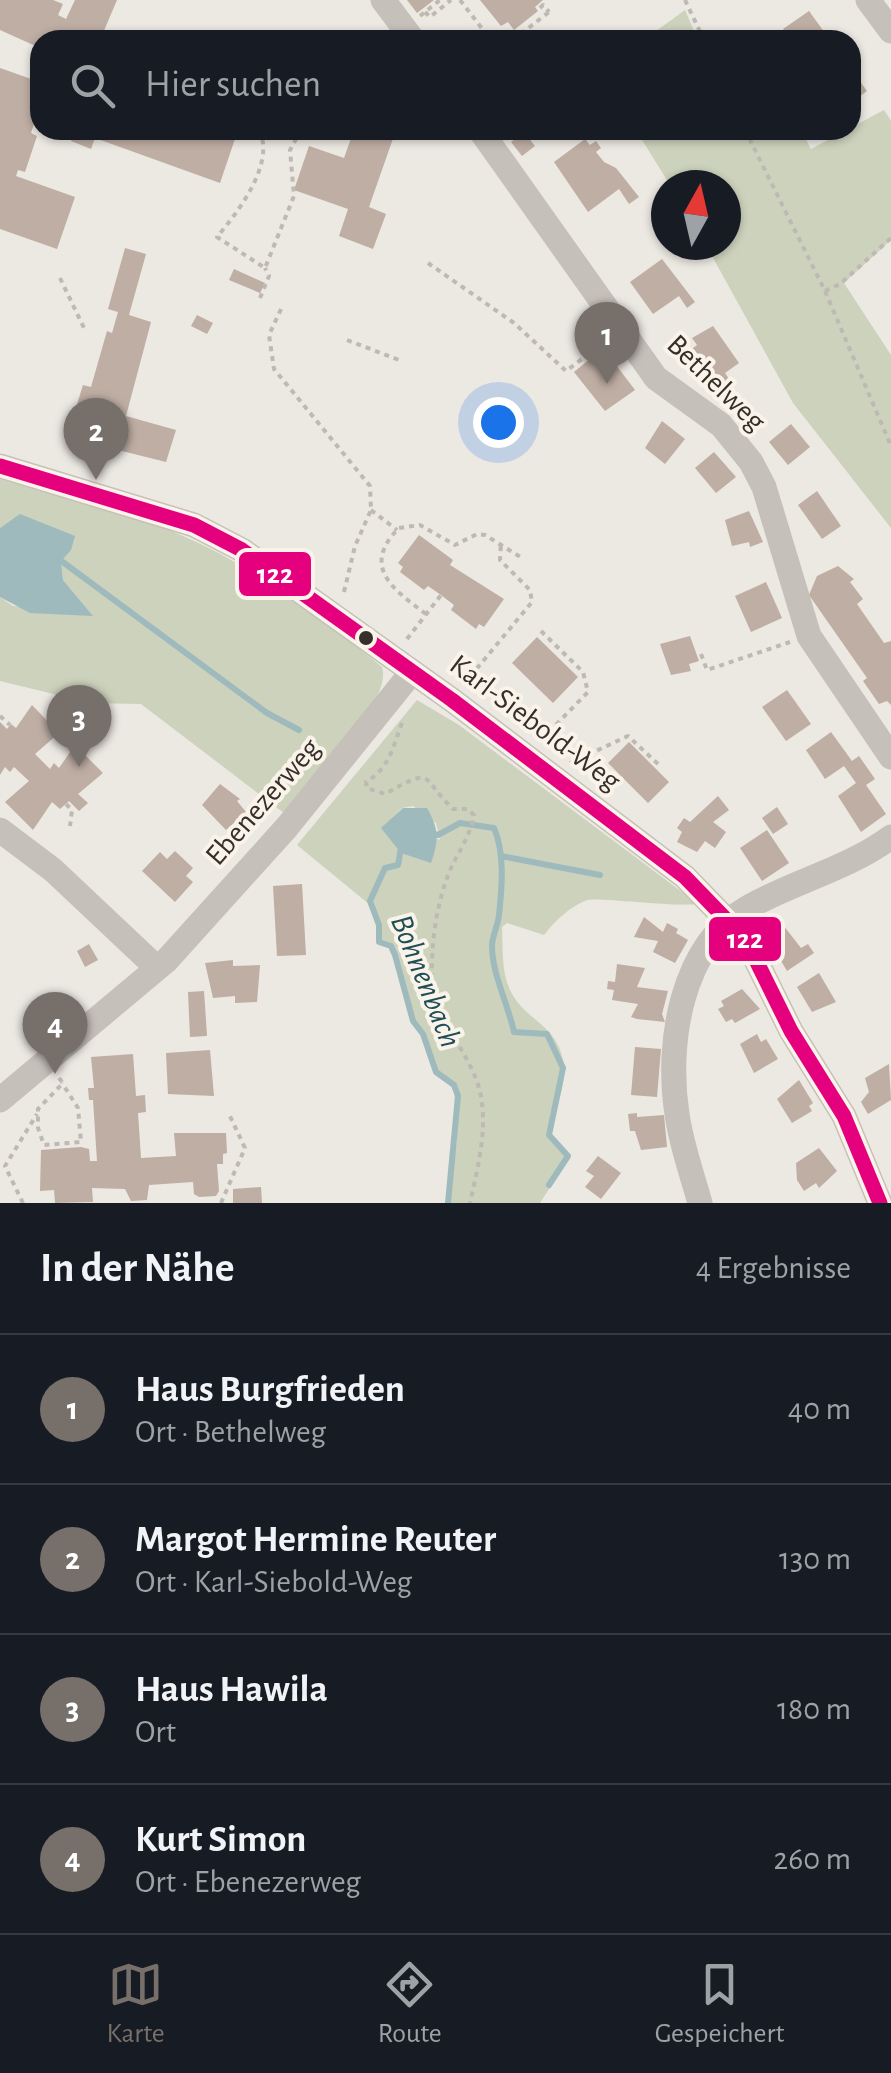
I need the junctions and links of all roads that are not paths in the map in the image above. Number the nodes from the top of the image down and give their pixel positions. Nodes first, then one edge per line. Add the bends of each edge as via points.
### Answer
1 (382, 0) edge
2 (868, 0) edge
3 (405, 30) edge
4 (891, 32) edge
5 (487, 140) edge
6 (0, 466) edge
7 (402, 665) junction
8 (891, 757) edge
9 (0, 830) edge
10 (891, 837) edge
11 (729, 919) junction
12 (157, 968) junction
13 (0, 1100) edge
14 (700, 1203) edge
15 (880, 1203) edge

1 - 3 street
2 - 4 street
5 - 8 street, Bethelweg via 656,378 721,425 750,462 764,487 810,636
6 - 7 street, Karl-Siebold-Weg via 194,525 289,580
7 - 11 street, Karl-Siebold-Weg via 685,878
7 - 12 street, Ebenezerweg via 396,693 287,827
9 - 12 street
10 - 11 street via 834,872
11 - 14 street via 705,944 678,1033 676,1110
11 - 15 street, Karl-Siebold-Weg via 844,1116
12 - 13 street, Ebenezerweg

